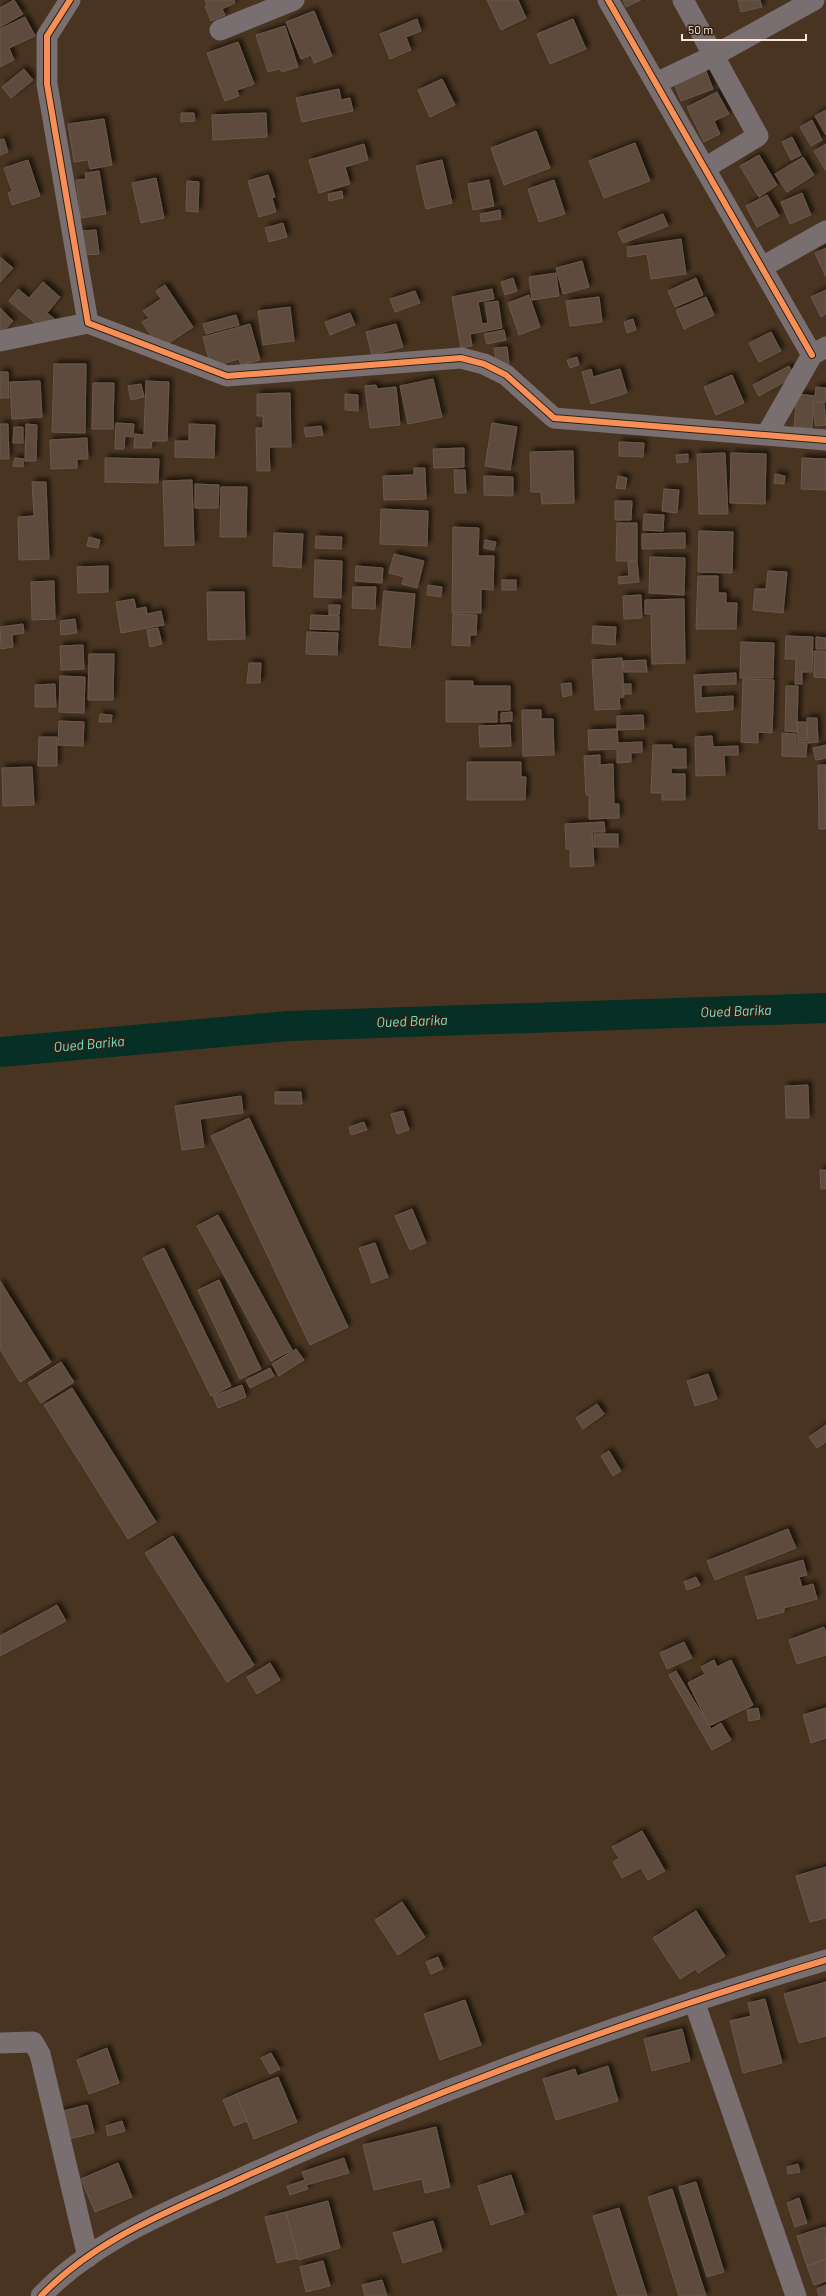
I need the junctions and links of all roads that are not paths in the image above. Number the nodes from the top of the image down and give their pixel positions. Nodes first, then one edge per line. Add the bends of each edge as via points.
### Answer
1 (70, 0) edge
2 (294, 0) edge
3 (608, 0) edge
4 (682, 0) edge
5 (814, 0) edge
6 (220, 30) dead end
7 (714, 56) junction
8 (656, 83) junction
9 (705, 168) junction
10 (826, 231) edge
11 (762, 267) junction
12 (88, 323) junction
13 (0, 340) edge
14 (819, 351) edge
15 (767, 434) junction
16 (826, 440) edge
17 (826, 1960) edge
18 (694, 2001) junction
19 (0, 2043) edge
20 (88, 2257) junction
21 (41, 2296) edge
22 (796, 2296) edge

1 - 12 street via 47,36 47,84
2 - 6 street
3 - 8 street
4 - 7 street
5 - 7 street
7 - 8 street
7 - 9 street via 758,136
8 - 9 street
9 - 11 street
10 - 11 street
11 - 14 street
12 - 13 street
12 - 15 street via 227,376 461,358 484,364 506,375 554,418
14 - 15 street
15 - 16 street
17 - 18 street
18 - 20 street via 506,2067 285,2158 132,2229
18 - 22 street
19 - 20 street via 33,2042 40,2054
20 - 21 street via 61,2274

